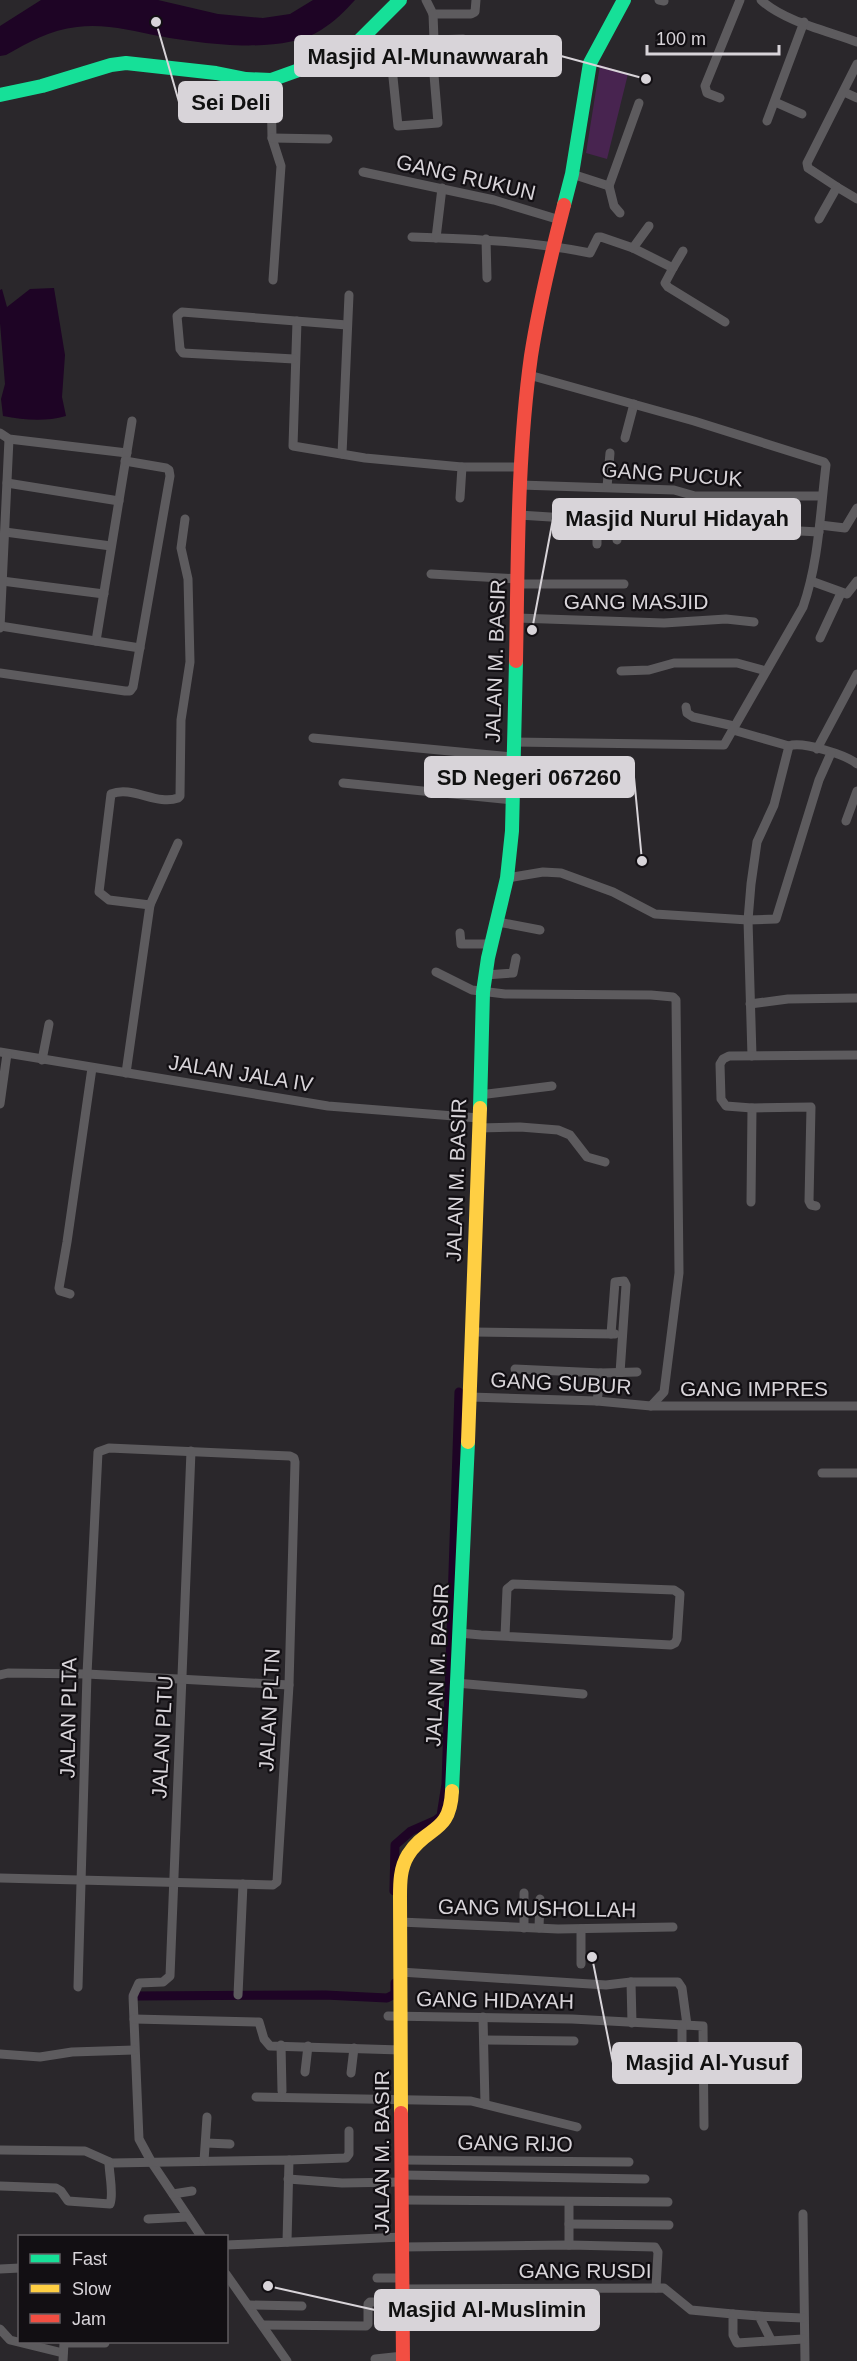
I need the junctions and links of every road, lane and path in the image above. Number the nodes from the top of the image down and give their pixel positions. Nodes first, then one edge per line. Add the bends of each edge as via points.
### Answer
1 (400, 0) edge
2 (426, 0) edge
3 (476, 0) edge
4 (624, 0) edge
5 (740, 0) edge
6 (761, 0) edge
7 (433, 14) junction
8 (804, 22) junction
9 (463, 39) dead end
10 (434, 40) junction
11 (857, 42) edge
12 (432, 51) junction
13 (857, 64) edge
14 (271, 80) junction
15 (844, 92) junction
16 (0, 94) edge
17 (720, 98) dead end
18 (857, 98) edge
19 (775, 102) junction
20 (639, 103) dead end
21 (802, 114) dead end
22 (767, 121) dead end
23 (272, 138) junction
24 (328, 139) dead end
25 (363, 172) dead end
26 (572, 174) junction
27 (609, 186) junction
28 (837, 187) junction
29 (442, 188) junction
30 (857, 199) edge
31 (620, 213) dead end
32 (819, 219) dead end
33 (560, 220) junction
34 (649, 226) dead end
35 (412, 237) dead end
36 (436, 238) junction
37 (486, 240) junction
38 (553, 246) junction
39 (633, 248) junction
40 (682, 251) dead end
41 (673, 268) junction
42 (487, 278) dead end
43 (273, 280) dead end
44 (349, 295) dead end
45 (297, 321) junction
46 (725, 322) dead end
47 (347, 325) junction
48 (294, 359) junction
49 (529, 375) junction
50 (634, 405) junction
51 (132, 421) dead end
52 (0, 433) edge
53 (625, 438) dead end
54 (9, 439) junction
55 (610, 453) dead end
56 (342, 454) junction
57 (126, 457) junction
58 (4, 464) edge
59 (462, 467) junction
60 (521, 467) junction
61 (7, 483) junction
62 (520, 485) junction
63 (607, 487) junction
64 (822, 496) junction
65 (460, 498) dead end
66 (119, 501) junction
67 (857, 508) edge
68 (519, 515) junction
69 (185, 519) dead end
70 (597, 520) junction
71 (722, 527) dead end
72 (820, 528) junction
73 (4, 532) junction
74 (617, 540) dead end
75 (597, 544) dead end
76 (111, 546) junction
77 (431, 574) dead end
78 (857, 580) edge
79 (2, 581) junction
80 (811, 581) junction
81 (518, 582) junction
82 (624, 584) dead end
83 (841, 593) junction
84 (104, 594) junction
85 (517, 618) junction
86 (754, 622) dead end
87 (0, 627) edge
88 (820, 638) dead end
89 (96, 641) junction
90 (140, 648) junction
91 (621, 671) dead end
92 (766, 671) junction
93 (0, 673) edge
94 (857, 674) edge
95 (686, 707) dead end
96 (733, 728) junction
97 (313, 738) dead end
98 (513, 742) junction
99 (789, 746) junction
100 (817, 749) junction
101 (831, 753) junction
102 (513, 757) junction
103 (857, 764) edge
104 (344, 783) dead end
105 (857, 791) edge
106 (512, 800) junction
107 (855, 802) edge
108 (846, 821) dead end
109 (178, 843) dead end
110 (507, 878) junction
111 (150, 905) junction
112 (748, 920) junction
113 (498, 922) junction
114 (540, 930) dead end
115 (460, 933) dead end
116 (492, 944) junction
117 (516, 958) dead end
118 (436, 972) dead end
119 (485, 975) junction
120 (483, 992) junction
121 (857, 998) edge
122 (750, 1004) junction
123 (49, 1023) dead end
124 (4, 1053) edge
125 (857, 1055) edge
126 (752, 1056) junction
127 (42, 1060) junction
128 (92, 1068) junction
129 (126, 1073) junction
130 (552, 1086) dead end
131 (479, 1095) junction
132 (0, 1104) edge
133 (752, 1108) junction
134 (478, 1123) junction
135 (605, 1162) dead end
136 (751, 1202) dead end
137 (816, 1206) dead end
138 (70, 1293) dead end
139 (473, 1332) junction
140 (611, 1334) junction
141 (623, 1335) junction
142 (515, 1369) dead end
143 (620, 1372) junction
144 (637, 1372) dead end
145 (601, 1373) junction
146 (470, 1397) junction
147 (597, 1401) junction
148 (651, 1406) junction
149 (857, 1406) edge
150 (99, 1450) joint
151 (191, 1451) junction
152 (822, 1473) dead end
153 (857, 1473) edge
154 (459, 1634) junction
155 (505, 1636) junction
156 (87, 1674) junction
157 (0, 1675) edge
158 (182, 1680) junction
159 (456, 1683) junction
160 (289, 1685) junction
161 (583, 1694) dead end
162 (0, 1878) edge
163 (83, 1880) junction
164 (173, 1883) junction
165 (243, 1884) junction
166 (524, 1893) dead end
167 (540, 1899) dead end
168 (400, 1922) junction
169 (524, 1928) junction
170 (539, 1928) junction
171 (673, 1928) dead end
172 (581, 1929) junction
173 (581, 1964) dead end
174 (400, 1972) junction
175 (631, 1982) junction
176 (78, 1987) dead end
177 (238, 1995) dead end
178 (394, 2016) junction
179 (483, 2017) junction
180 (134, 2019) junction
181 (632, 2023) junction
182 (685, 2025) junction
183 (484, 2040) junction
184 (574, 2041) dead end
185 (281, 2045) junction
186 (308, 2046) junction
187 (354, 2048) junction
188 (134, 2050) junction
189 (401, 2050) junction
190 (0, 2054) edge
191 (682, 2067) dead end
192 (305, 2072) dead end
193 (351, 2073) dead end
194 (282, 2091) dead end
195 (256, 2097) dead end
196 (401, 2100) junction
197 (485, 2104) junction
198 (207, 2117) dead end
199 (704, 2126) dead end
200 (577, 2127) dead end
201 (349, 2131) dead end
202 (206, 2144) junction
203 (230, 2144) dead end
204 (0, 2150) edge
205 (289, 2160) junction
206 (402, 2160) junction
207 (204, 2161) junction
208 (110, 2162) junction
209 (629, 2162) dead end
210 (152, 2163) junction
211 (402, 2178) junction
212 (288, 2180) junction
213 (645, 2180) dead end
214 (0, 2186) edge
215 (192, 2191) dead end
216 (173, 2194) junction
217 (402, 2200) junction
218 (569, 2202) junction
219 (668, 2202) dead end
220 (803, 2214) dead end
221 (188, 2217) junction
222 (148, 2219) dead end
223 (569, 2223) junction
224 (669, 2225) dead end
225 (200, 2235) edge
226 (287, 2242) junction
227 (402, 2242) junction
228 (569, 2245) junction
229 (228, 2246) edge
230 (18, 2268) edge
231 (0, 2269) edge
232 (228, 2278) edge
233 (377, 2278) dead end
234 (656, 2288) junction
235 (403, 2290) junction
236 (249, 2305) junction
237 (302, 2306) dead end
238 (733, 2314) junction
239 (759, 2316) junction
240 (803, 2318) junction
241 (263, 2325) junction
242 (0, 2329) edge
243 (803, 2339) junction
244 (771, 2340) junction
245 (18, 2342) edge
246 (26, 2343) edge
247 (105, 2343) dead end
248 (62, 2350) edge
249 (375, 2359) dead end
250 (403, 2359) edge
251 (287, 2361) edge
252 (805, 2361) edge

1 - 14 main road via 354,46 324,62
2 - 7 street
3 - 7 street via 471,15
4 - 26 main road, JALAN M. BASIR via 590,63
5 - 17 street via 705,86 707,93
6 - 8 street via 776,12
7 - 10 street
8 - 11 street
8 - 19 street
9 - 10 street
10 - 12 street
12 - 12 street via 391,58 398,126 438,123
13 - 15 street
14 - 16 main road via 126,63
14 - 23 street
15 - 18 street
15 - 28 street via 807,163 808,168
19 - 21 street
19 - 22 street
20 - 27 street
23 - 24 street
23 - 43 street via 281,166
25 - 29 street, GANG RUKUN
26 - 27 street
26 - 33 main road, JALAN M. BASIR
27 - 31 street
28 - 30 street
28 - 32 street
29 - 33 street, GANG RUKUN
29 - 36 street
33 - 38 main road, JALAN M. BASIR
34 - 39 street
35 - 36 street
36 - 37 street
37 - 38 street
37 - 42 street
38 - 39 street via 590,253 601,237
38 - 49 main road, JALAN M. BASIR via 537,314
39 - 41 street
40 - 41 street
41 - 46 street via 665,283 668,287
44 - 47 street
45 - 47 street
45 - 48 street
45 - 48 street via 183,312 177,316 183,353
47 - 56 street
48 - 56 street via 293,446
49 - 50 street
49 - 60 main road, JALAN M. BASIR
50 - 53 street
50 - 64 street via 824,462
51 - 57 street
52 - 54 street
54 - 57 street
54 - 58 street
55 - 63 street
56 - 59 street
57 - 66 street
57 - 90 street via 169,470
58 - 61 street
59 - 60 street
59 - 65 street
60 - 62 main road, JALAN M. BASIR
61 - 66 street
61 - 73 street
62 - 63 street, GANG PUCUK
62 - 68 main road, JALAN M. BASIR
63 - 64 street, GANG PUCUK via 674,490 695,496
64 - 72 street
66 - 76 street
67 - 72 street via 845,528
68 - 70 street
68 - 81 main road, JALAN M. BASIR
69 - 111 street via 182,548 188,579 190,662 181,720 180,796 169,801 122,792 111,794 99,892 110,900
70 - 74 street via 616,523
70 - 75 street
71 - 72 street
72 - 80 street
73 - 76 street
73 - 79 street
76 - 84 street
77 - 81 street
78 - 83 street via 847,594
79 - 84 street
79 - 87 street
80 - 83 street
80 - 92 street via 803,607
81 - 82 street
81 - 85 main road, JALAN M. BASIR
83 - 88 street
84 - 89 street
85 - 86 street, GANG MASJID
85 - 98 main road, JALAN M. BASIR
87 - 89 street
89 - 90 street
90 - 93 street via 130,691
91 - 92 street via 649,670 674,663 737,663
92 - 96 street
94 - 100 street
95 - 96 street via 693,717
96 - 98 street via 721,745
96 - 99 street
97 - 102 street
98 - 102 main road, JALAN M. BASIR
99 - 100 street via 798,743
99 - 112 street via 774,805 757,842
100 - 101 street
101 - 103 street
101 - 112 street via 819,780 779,915 772,920
102 - 106 main road, JALAN M. BASIR
104 - 106 street
105 - 107 street
106 - 110 main road, JALAN M. BASIR
107 - 108 street
109 - 111 street
110 - 112 street via 561,873 613,892 655,914
110 - 113 main road, JALAN M. BASIR
111 - 129 street
112 - 122 street
113 - 114 street
113 - 116 main road, JALAN M. BASIR
115 - 116 street via 461,944
116 - 119 main road, JALAN M. BASIR
117 - 119 street via 513,973
118 - 120 street
119 - 120 main road, JALAN M. BASIR
120 - 131 main road, JALAN M. BASIR
120 - 148 street via 651,995 676,1000 679,1273 664,1392
121 - 122 street
122 - 126 street
123 - 127 street
124 - 127 street, JALAN JALA IV
124 - 132 street
125 - 126 street
126 - 133 street via 729,1056 720,1064 722,1102 729,1107
127 - 128 street, JALAN JALA IV
128 - 129 street, JALAN JALA IV
128 - 138 street via 59,1288
129 - 134 street, JALAN JALA IV via 328,1106
130 - 131 street
131 - 134 main road, JALAN M. BASIR
133 - 136 street
133 - 137 street via 811,1107 809,1201
134 - 135 street, JALAN JALA IV via 549,1128 570,1135 587,1156
134 - 139 main road, JALAN M. BASIR
139 - 140 street
139 - 146 main road, JALAN M. BASIR
140 - 141 street
140 - 141 street via 614,1286 617,1281 624,1281
141 - 143 street
142 - 145 street
143 - 144 street
143 - 145 street
145 - 147 street
146 - 147 street, GANG SUBUR
146 - 154 main road, JALAN M. BASIR
147 - 148 street, GANG SUBUR
148 - 149 street, GANG IMPRES
150 - 151 street, JALAN PLTN
150 - 156 street, JALAN PLTA
151 - 158 street, JALAN PLTU
151 - 160 street, JALAN PLTN via 294,1458
152 - 153 street
154 - 155 street
154 - 159 main road, JALAN M. BASIR
155 - 155 street via 507,1589 511,1585 674,1590 680,1594 677,1639 673,1644
156 - 157 street
156 - 158 street
156 - 163 street, JALAN PLTA
158 - 160 street
158 - 164 street, JALAN PLTU
159 - 161 street
159 - 168 main road, JALAN M. BASIR via 450,1813 406,1858
160 - 165 street, JALAN PLTN via 278,1880 273,1885
162 - 163 street, JALAN PLTN
163 - 164 street, JALAN PLTN
163 - 176 street, JALAN PLTA
164 - 165 street, JALAN PLTN
164 - 180 street, JALAN PLTU via 170,1976 163,1982 139,1983 133,1996
165 - 177 street
166 - 169 street
167 - 170 street
168 - 169 street, GANG MUSHOLLAH
168 - 174 main road, JALAN M. BASIR
169 - 170 street, GANG MUSHOLLAH
170 - 172 street, GANG MUSHOLLAH
171 - 172 street, GANG MUSHOLLAH
172 - 173 street
174 - 175 street via 606,1985
174 - 178 main road, JALAN M. BASIR
175 - 181 street
175 - 182 street via 680,1983
178 - 179 street, GANG HIDAYAH
178 - 189 main road, JALAN M. BASIR
179 - 181 street, GANG HIDAYAH
179 - 183 street
180 - 185 street via 259,2022 268,2045
180 - 188 street
181 - 182 street, GANG HIDAYAH
182 - 191 street
182 - 199 street via 704,2027
183 - 184 street
183 - 197 street
185 - 186 street
185 - 194 street
186 - 187 street
186 - 192 street
187 - 189 street
187 - 193 street
188 - 190 street via 40,2057
188 - 210 street via 138,2133
189 - 196 main road, JALAN M. BASIR
195 - 196 street
196 - 197 street
196 - 206 main road, JALAN M. BASIR
197 - 200 street
198 - 202 street
201 - 205 street via 346,2158
202 - 203 street
202 - 207 street
204 - 208 street via 86,2151
205 - 207 street
205 - 212 street
206 - 209 street, GANG RIJO
206 - 211 main road, JALAN M. BASIR
207 - 210 street
208 - 210 street
208 - 214 street via 110,2204 68,2201 56,2187
210 - 216 street
211 - 212 street
211 - 213 street
211 - 217 main road, JALAN M. BASIR
212 - 226 street
215 - 216 street
216 - 221 street
217 - 218 street
217 - 227 main road, JALAN M. BASIR
218 - 219 street
218 - 223 street
220 - 240 street
221 - 222 street
221 - 225 street
223 - 224 street
223 - 228 street
226 - 227 street
226 - 229 street
227 - 228 street
227 - 235 main road, JALAN M. BASIR
228 - 234 street via 656,2248
230 - 231 street
232 - 236 street
233 - 235 street
234 - 235 street, GANG RUSDI
234 - 238 street, GANG RUSDI via 669,2290 691,2310
235 - 241 street via 370,2302 366,2326
235 - 250 main road, JALAN M. BASIR
236 - 237 street
236 - 241 street
238 - 239 street, GANG RUSDI
238 - 244 street via 737,2343
239 - 240 street, GANG RUSDI
239 - 244 street
240 - 243 street
241 - 251 street
242 - 245 street via 10,2340
243 - 244 street
243 - 252 street
246 - 248 street
247 - 248 street
249 - 250 street

